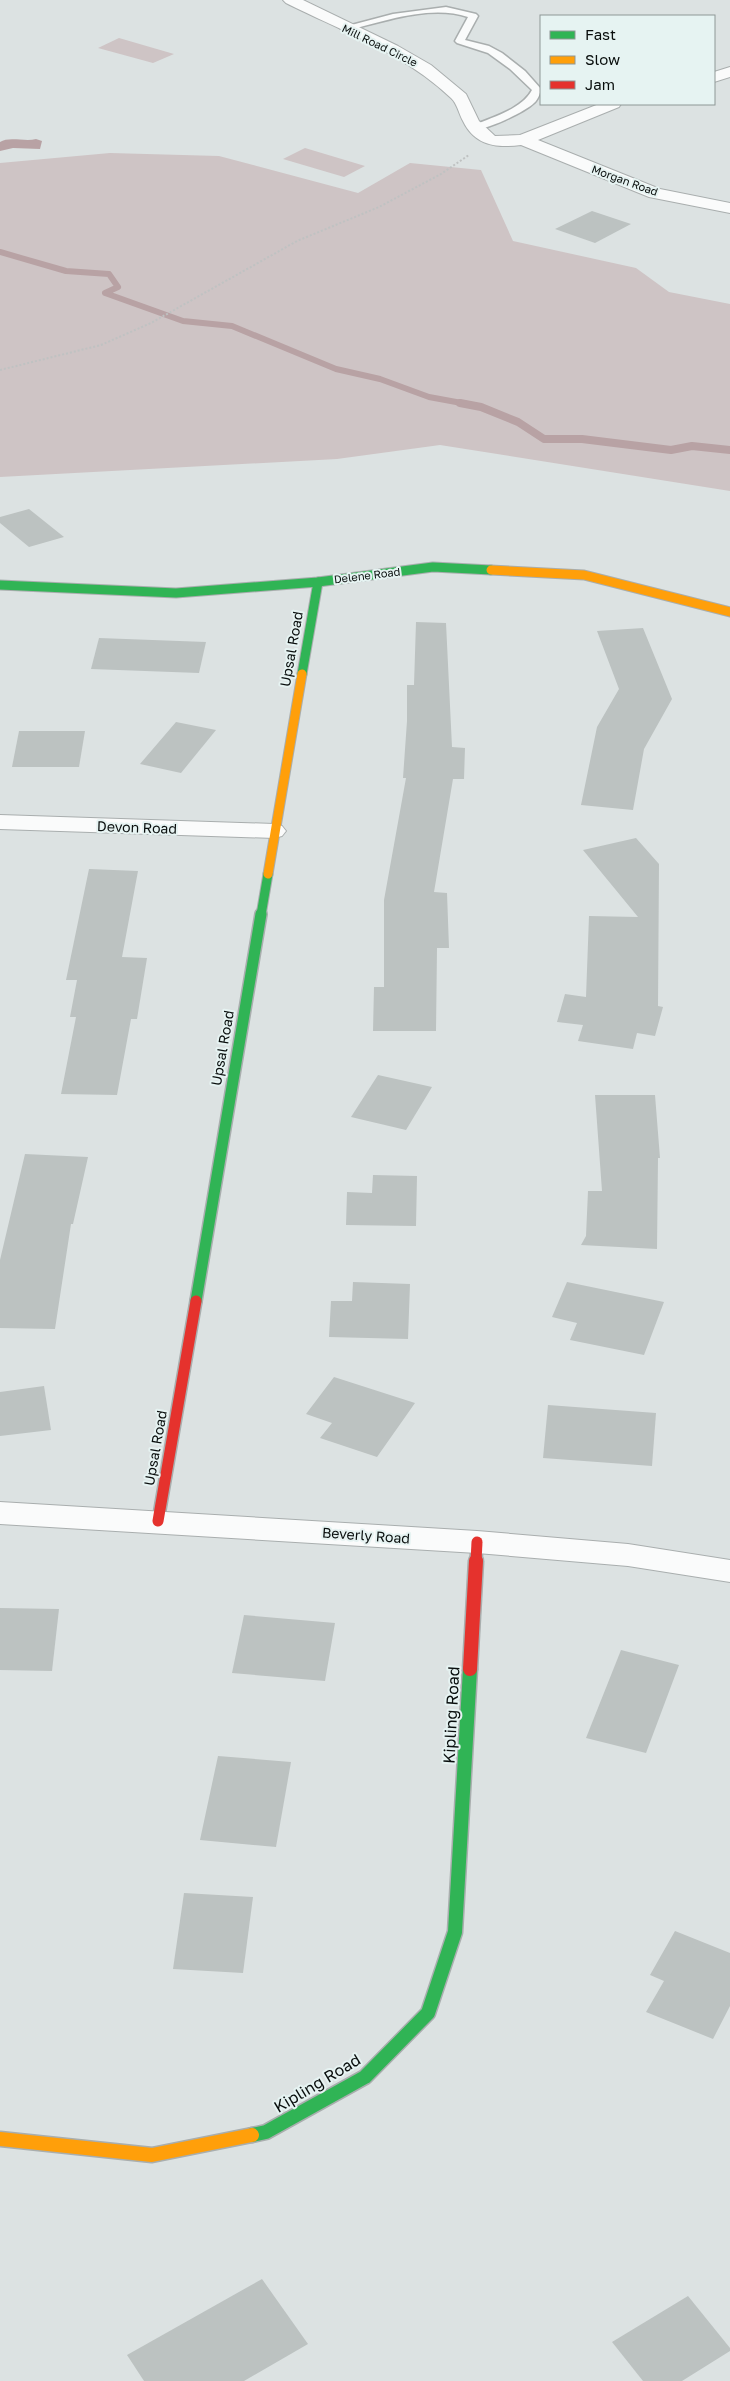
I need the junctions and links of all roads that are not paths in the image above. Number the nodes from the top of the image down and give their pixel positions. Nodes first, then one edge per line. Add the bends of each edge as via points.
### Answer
1 (291, 0) edge
2 (345, 28) junction
3 (730, 72) edge
4 (715, 77) edge
5 (610, 105) edge
6 (477, 128) junction
7 (523, 140) junction
8 (730, 208) edge
9 (318, 582) junction
10 (0, 585) edge
11 (730, 612) edge
12 (0, 822) edge
13 (274, 831) junction
14 (0, 1513) edge
15 (158, 1521) junction
16 (477, 1542) junction
17 (730, 1571) edge
18 (0, 2139) edge

1 - 2 street, Mill Road Circle
2 - 6 street, Mill Road Circle via 425,68 460,97
2 - 6 lane via 447,8 474,16 460,40 464,44 486,48 532,81 537,90 531,101
3 - 4 street
5 - 7 street
6 - 7 street, Mill Road Circle via 492,141
7 - 8 street, Morgan Road via 655,193
9 - 10 street, Delene Road via 176,593
9 - 11 street, Delene Road via 433,567 584,575
9 - 13 street, Upsal Road
12 - 13 street, Devon Road
13 - 15 street, Upsal Road
14 - 15 street, Beverly Road
15 - 16 street, Beverly Road
16 - 17 street, Beverly Road via 628,1554
16 - 18 street, Kipling Road via 456,1932 428,2013 365,2077 266,2132 152,2155

